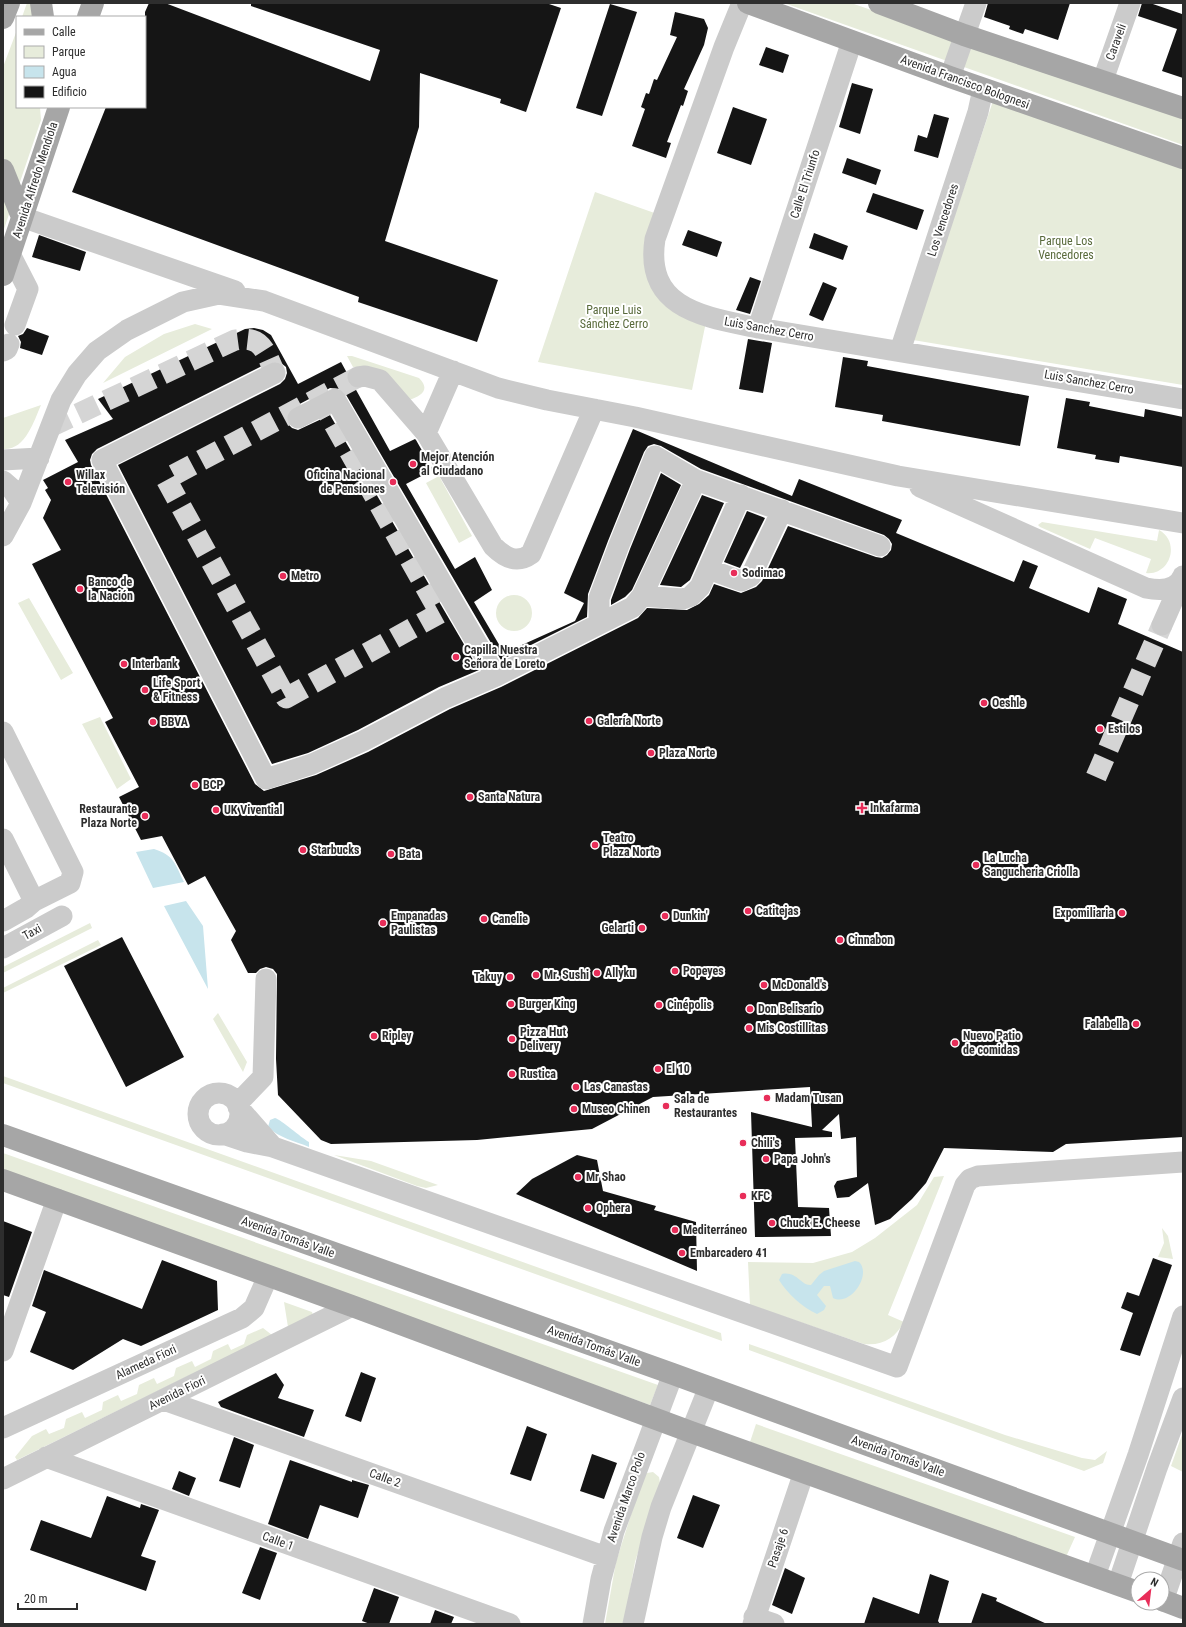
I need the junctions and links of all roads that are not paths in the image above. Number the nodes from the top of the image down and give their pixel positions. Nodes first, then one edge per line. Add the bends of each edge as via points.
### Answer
1 (9, 3) edge
2 (41, 3) edge
3 (93, 3) edge
4 (742, 3) edge
5 (748, 3) edge
6 (879, 3) edge
7 (976, 3) edge
8 (1130, 3) edge
9 (43, 16) edge
10 (88, 16) edge
11 (3, 18) edge
12 (964, 35) junction
13 (852, 41) junction
14 (950, 77) junction
15 (1103, 80) junction
16 (983, 89) junction
17 (1183, 108) edge
18 (56, 111) edge
19 (1183, 158) edge
20 (3, 170) edge
21 (22, 217) junction
22 (10, 254) junction
23 (3, 275) edge
24 (264, 301) junction
25 (758, 328) junction
26 (9, 340) edge
27 (900, 351) junction
28 (453, 371) junction
29 (275, 373) dead end
30 (358, 377) tunnel mouth
31 (1183, 399) edge
32 (594, 409) junction
33 (298, 418) dead end
34 (426, 433) junction
35 (40, 458) junction
36 (3, 460) edge
37 (898, 476) junction
38 (696, 480) junction
39 (3, 481) edge
40 (740, 495) junction
41 (21, 503) junction
42 (782, 510) junction
43 (1183, 523) edge
44 (3, 536) edge
45 (880, 546) dead end
46 (708, 569) junction
47 (1182, 579) edge
48 (642, 596) junction
49 (599, 624) junction
50 (1162, 625) tunnel mouth
51 (496, 676) junction
52 (3, 732) edge
53 (3, 839) edge
54 (34, 901) junction
55 (62, 916) dead end
56 (3, 921) edge
57 (3, 948) edge
58 (266, 979) dead end
59 (238, 1105) junction
60 (223, 1134) junction
61 (3, 1135) edge
62 (272, 1147) junction
63 (1183, 1162) edge
64 (3, 1180) edge
65 (57, 1199) junction
66 (268, 1276) junction
67 (352, 1306) junction
68 (1183, 1316) edge
69 (3, 1352) edge
70 (673, 1374) junction
71 (708, 1387) junction
72 (1183, 1398) edge
73 (164, 1400) junction
74 (655, 1419) junction
75 (3, 1428) edge
76 (691, 1432) junction
77 (46, 1458) junction
78 (804, 1472) junction
79 (3, 1479) edge
80 (1111, 1533) junction
81 (1133, 1541) junction
82 (1181, 1554) edge
83 (606, 1557) junction
84 (1095, 1576) junction
85 (1118, 1584) junction
86 (1130, 1589) edge
87 (1170, 1599) edge
88 (754, 1621) edge
89 (510, 1624) edge
90 (593, 1624) edge
91 (633, 1624) edge
92 (774, 1624) edge

1 - 11 main road
2 - 9 main road
3 - 10 main road
4 - 25 street, Luis Sanchez Cerro via 660,224 653,258 661,285 682,306 699,315
5 - 13 main road, Avenida Francisco Bolognesi
6 - 12 main road
7 - 12 street
8 - 15 street, Caraveli
12 - 14 street
12 - 15 main road
13 - 14 main road, Avenida Francisco Bolognesi
13 - 25 street, Calle El Triunfo
14 - 16 main road, Avenida Francisco Bolognesi
15 - 17 main road
16 - 19 main road, Avenida Francisco Bolognesi
16 - 27 street, Los Vencedores via 978,112
18 - 21 main road, Avenida Alfredo Mendiola
20 - 21 main road
21 - 22 main road, Avenida Alfredo Mendiola
21 - 24 street
22 - 23 main road, Avenida Alfredo Mendiola
22 - 26 street via 28,289
24 - 28 street
24 - 35 street via 219,294 183,302 127,330 97,351 77,374 61,400
25 - 27 street, Luis Sanchez Cerro
27 - 31 street, Luis Sanchez Cerro
28 - 32 street via 498,388
28 - 34 street
29 - 51 street via 102,460 266,779 363,741 445,698
30 - 34 street via 380,380
32 - 34 street via 531,554 517,560 501,554 487,537
32 - 37 street
33 - 51 street via 335,399
35 - 36 street
35 - 41 street
37 - 43 street
37 - 47 street via 1146,588 1158,591 1170,589
38 - 40 street
38 - 48 street
38 - 49 street via 655,456 599,598
39 - 41 street
40 - 42 street
40 - 46 street
41 - 44 street
42 - 45 street
42 - 46 street via 751,576 741,581
46 - 48 street via 700,587 691,596 683,599
47 - 50 street
48 - 49 street via 634,606
49 - 51 street
52 - 54 street via 73,872 70,883
53 - 54 street
54 - 56 street
55 - 57 street, Taxi
58 - 59 street via 263,1077
59 - 60 street via 240,1114 235,1127
59 - 60 street via 229,1096 216,1093 200,1104 198,1116 204,1128 216,1134
59 - 62 street
60 - 62 street
61 - 70 main road, Avenida Tomás Valle
62 - 63 street via 897,1367 965,1185 970,1179 978,1176
64 - 65 main road
65 - 66 main road
65 - 69 street
66 - 67 main road
66 - 75 street, Alameda Fiori via 254,1308 242,1318
67 - 73 street, Avenida Fiori
67 - 74 main road
68 - 80 street
70 - 71 main road, Avenida Tomás Valle
70 - 74 street, Avenida Marco Polo
71 - 76 street
71 - 80 main road, Avenida Tomás Valle
72 - 81 street
73 - 77 street, Avenida Fiori
73 - 83 street, Calle 2
74 - 76 main road
74 - 83 street, Avenida Marco Polo via 618,1516
76 - 78 main road
76 - 91 street via 652,1537
77 - 79 street, Avenida Fiori
77 - 89 street, Calle 1
78 - 84 main road
78 - 88 street, Pasaje 6
80 - 81 main road, Avenida Tomás Valle
80 - 84 street
81 - 82 main road, Avenida Tomás Valle
81 - 85 street
82 - 87 street
83 - 90 street, Avenida Marco Polo
84 - 85 main road
85 - 86 main road
88 - 92 street

